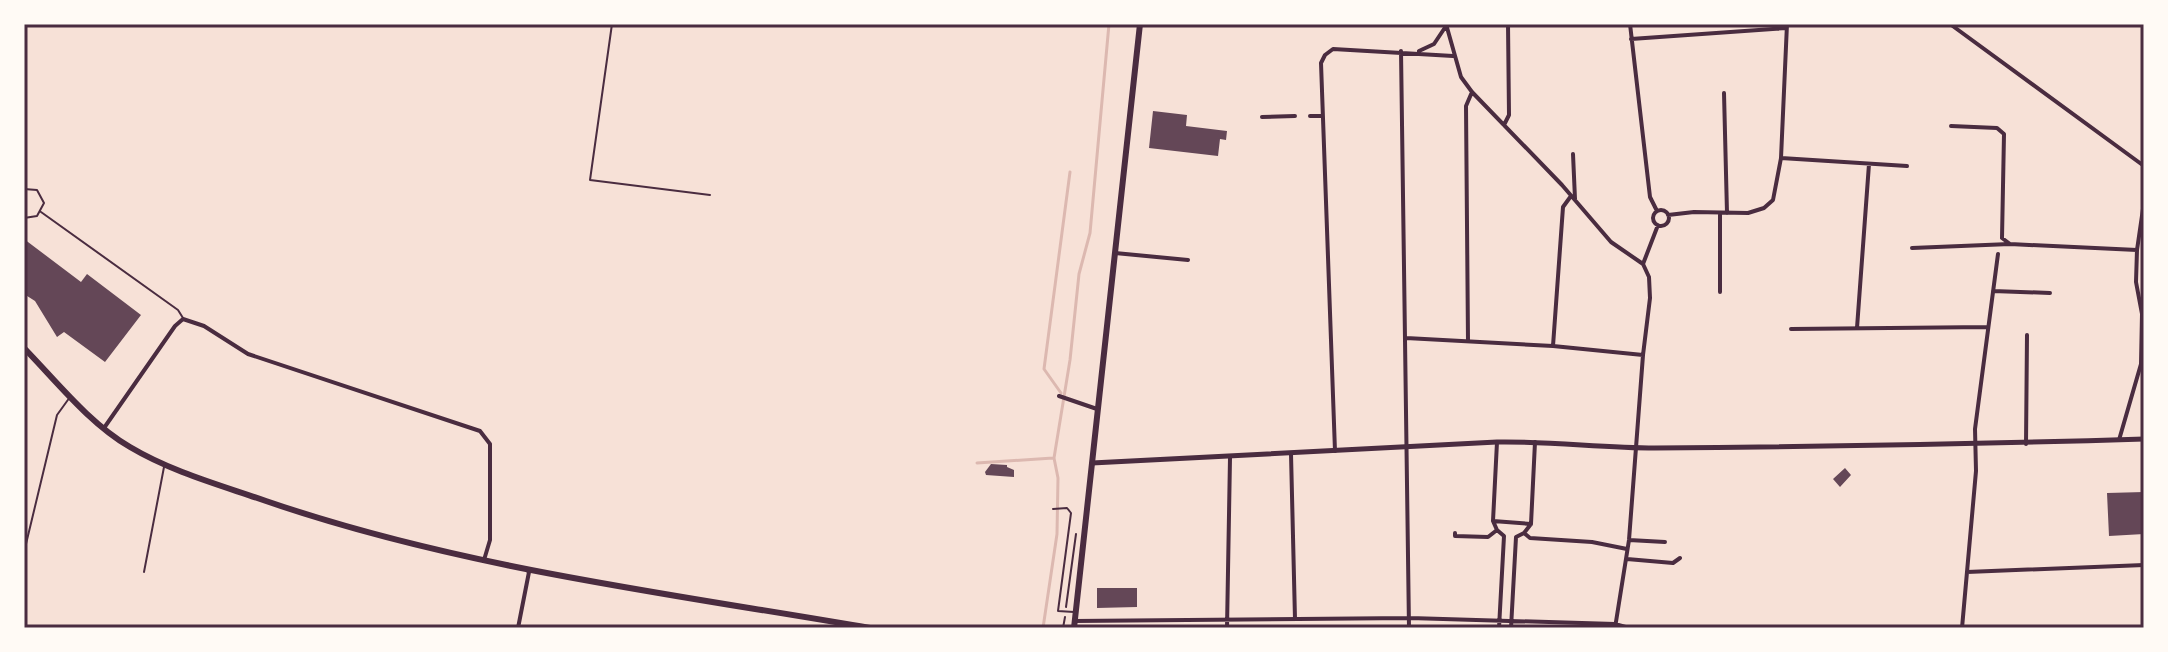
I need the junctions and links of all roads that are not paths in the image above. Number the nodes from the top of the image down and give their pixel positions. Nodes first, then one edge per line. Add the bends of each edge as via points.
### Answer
1 (1140, 24) edge
2 (1508, 24) edge
3 (1630, 24) edge
4 (1950, 24) edge
5 (1446, 25) edge
6 (1787, 26) edge
7 (1631, 39) junction
8 (1401, 51) junction
9 (1416, 52) junction
10 (1453, 56) junction
11 (1472, 92) junction
12 (1724, 93) dead end
13 (1295, 116) dead end
14 (1310, 116) dead end
15 (1323, 116) junction
16 (1262, 117) dead end
17 (1504, 125) junction
18 (1951, 126) dead end
19 (1573, 154) dead end
20 (1781, 158) junction
21 (1869, 164) junction
22 (1907, 166) dead end
23 (2144, 166) edge
24 (24, 189) edge
25 (1573, 198) junction
26 (2144, 202) edge
27 (1657, 211) junction
28 (41, 212) junction
29 (1720, 213) junction
30 (1727, 213) junction
31 (1668, 215) junction
32 (24, 218) edge
33 (1658, 225) junction
34 (2010, 244) junction
35 (1912, 248) dead end
36 (2137, 250) junction
37 (1115, 253) junction
38 (1998, 254) dead end
39 (1188, 260) dead end
40 (1643, 264) junction
41 (1993, 291) junction
42 (1720, 292) dead end
43 (2050, 293) dead end
44 (2143, 314) edge
45 (183, 319) junction
46 (1988, 327) junction
47 (1857, 328) junction
48 (1791, 329) dead end
49 (2027, 335) dead end
50 (1405, 338) junction
51 (1468, 341) junction
52 (1553, 346) junction
53 (24, 348) edge
54 (1643, 355) junction
55 (71, 396) junction
56 (1059, 396) dead end
57 (1097, 409) junction
58 (104, 428) junction
59 (2144, 439) edge
60 (2119, 440) junction
61 (1535, 441) junction
62 (1497, 442) junction
63 (2026, 444) junction
64 (1976, 445) junction
65 (1407, 447) junction
66 (1635, 447) junction
67 (1335, 451) junction
68 (1291, 454) junction
69 (1230, 458) junction
70 (1092, 463) junction
71 (164, 464) junction
72 (1053, 509) dead end
73 (1493, 521) junction
74 (1531, 524) junction
75 (1497, 530) junction
76 (1455, 533) dead end
77 (1524, 533) junction
78 (1504, 536) junction
79 (1516, 537) junction
80 (1629, 540) junction
81 (1665, 542) dead end
82 (26, 544) edge
83 (1628, 549) junction
84 (1680, 558) dead end
85 (1627, 559) junction
86 (484, 560) junction
87 (2144, 565) edge
88 (526, 569) junction
89 (144, 572) dead end
90 (1967, 572) junction
91 (1076, 612) junction
92 (1410, 618) junction
93 (1228, 619) junction
94 (1295, 619) junction
95 (1499, 621) junction
96 (1512, 621) junction
97 (1074, 624) edge
98 (1615, 626) edge
99 (518, 628) edge
100 (870, 628) edge
101 (1227, 628) edge
102 (1409, 628) edge
103 (1499, 628) edge
104 (1511, 628) edge
105 (1629, 628) edge
106 (1962, 628) edge

1 - 37 main road
2 - 17 street via 1509,115
3 - 7 street
4 - 23 street
5 - 9 street via 1434,44
5 - 10 street
6 - 7 street
6 - 20 street
7 - 27 street via 1650,197
8 - 9 street
8 - 15 street via 1333,49 1325,55
8 - 50 street
9 - 10 street
10 - 11 street
11 - 17 street
11 - 51 street via 1466,106
12 - 30 street
13 - 16 street
14 - 15 street
15 - 67 street
17 - 25 street
18 - 34 street via 1997,128 2004,134 2002,238
19 - 25 street
20 - 21 street
20 - 30 street via 1773,200 1748,213
21 - 22 street
21 - 47 street
24 - 28 lane via 41,193
25 - 40 street via 1611,242
25 - 52 street via 1563,207
26 - 36 street
27 - 31 street
27 - 33 street via 1653,222
28 - 32 lane
28 - 45 lane via 178,310
29 - 30 street
29 - 31 street
29 - 42 street
31 - 33 street via 1664,225
33 - 40 street
34 - 35 street
34 - 36 street
36 - 44 street
37 - 39 street
37 - 57 main road
38 - 41 street
40 - 54 street via 1650,298
41 - 43 street
41 - 46 street
44 - 60 street via 2141,364
45 - 58 street
45 - 86 street via 248,354 480,431 490,444 490,540
46 - 47 street
46 - 64 street
47 - 48 street
49 - 63 street
50 - 51 street
50 - 65 street
51 - 52 street
52 - 54 street
53 - 55 main road
54 - 66 street
55 - 58 main road
55 - 82 lane via 57,415
56 - 57 street
57 - 70 main road
58 - 71 main road
59 - 60 street
60 - 63 street
61 - 62 street
61 - 66 street
61 - 74 street
62 - 65 street
62 - 73 street
63 - 64 street
64 - 66 street
64 - 90 street
65 - 67 street
65 - 92 street
66 - 80 street
67 - 68 street
68 - 69 street
68 - 94 street
69 - 70 street
69 - 93 street
70 - 91 main road
71 - 86 main road via 326,521
71 - 89 lane
72 - 91 lane via 1065,508 1071,514 1058,611
73 - 74 street
73 - 75 street
74 - 77 street
75 - 76 street via 1488,537
75 - 78 street
77 - 79 street
77 - 83 street via 1530,538
78 - 79 street
78 - 95 street
79 - 96 street
80 - 81 street
80 - 83 street
83 - 85 street
84 - 85 street via 1673,563
85 - 98 street
86 - 88 main road
87 - 90 street
88 - 99 street
88 - 100 main road
90 - 106 street
91 - 97 main road
92 - 94 street
92 - 95 street
92 - 102 street
93 - 94 street
93 - 97 street
93 - 101 street
95 - 96 street
95 - 103 street
96 - 98 street
96 - 104 street
98 - 105 street

